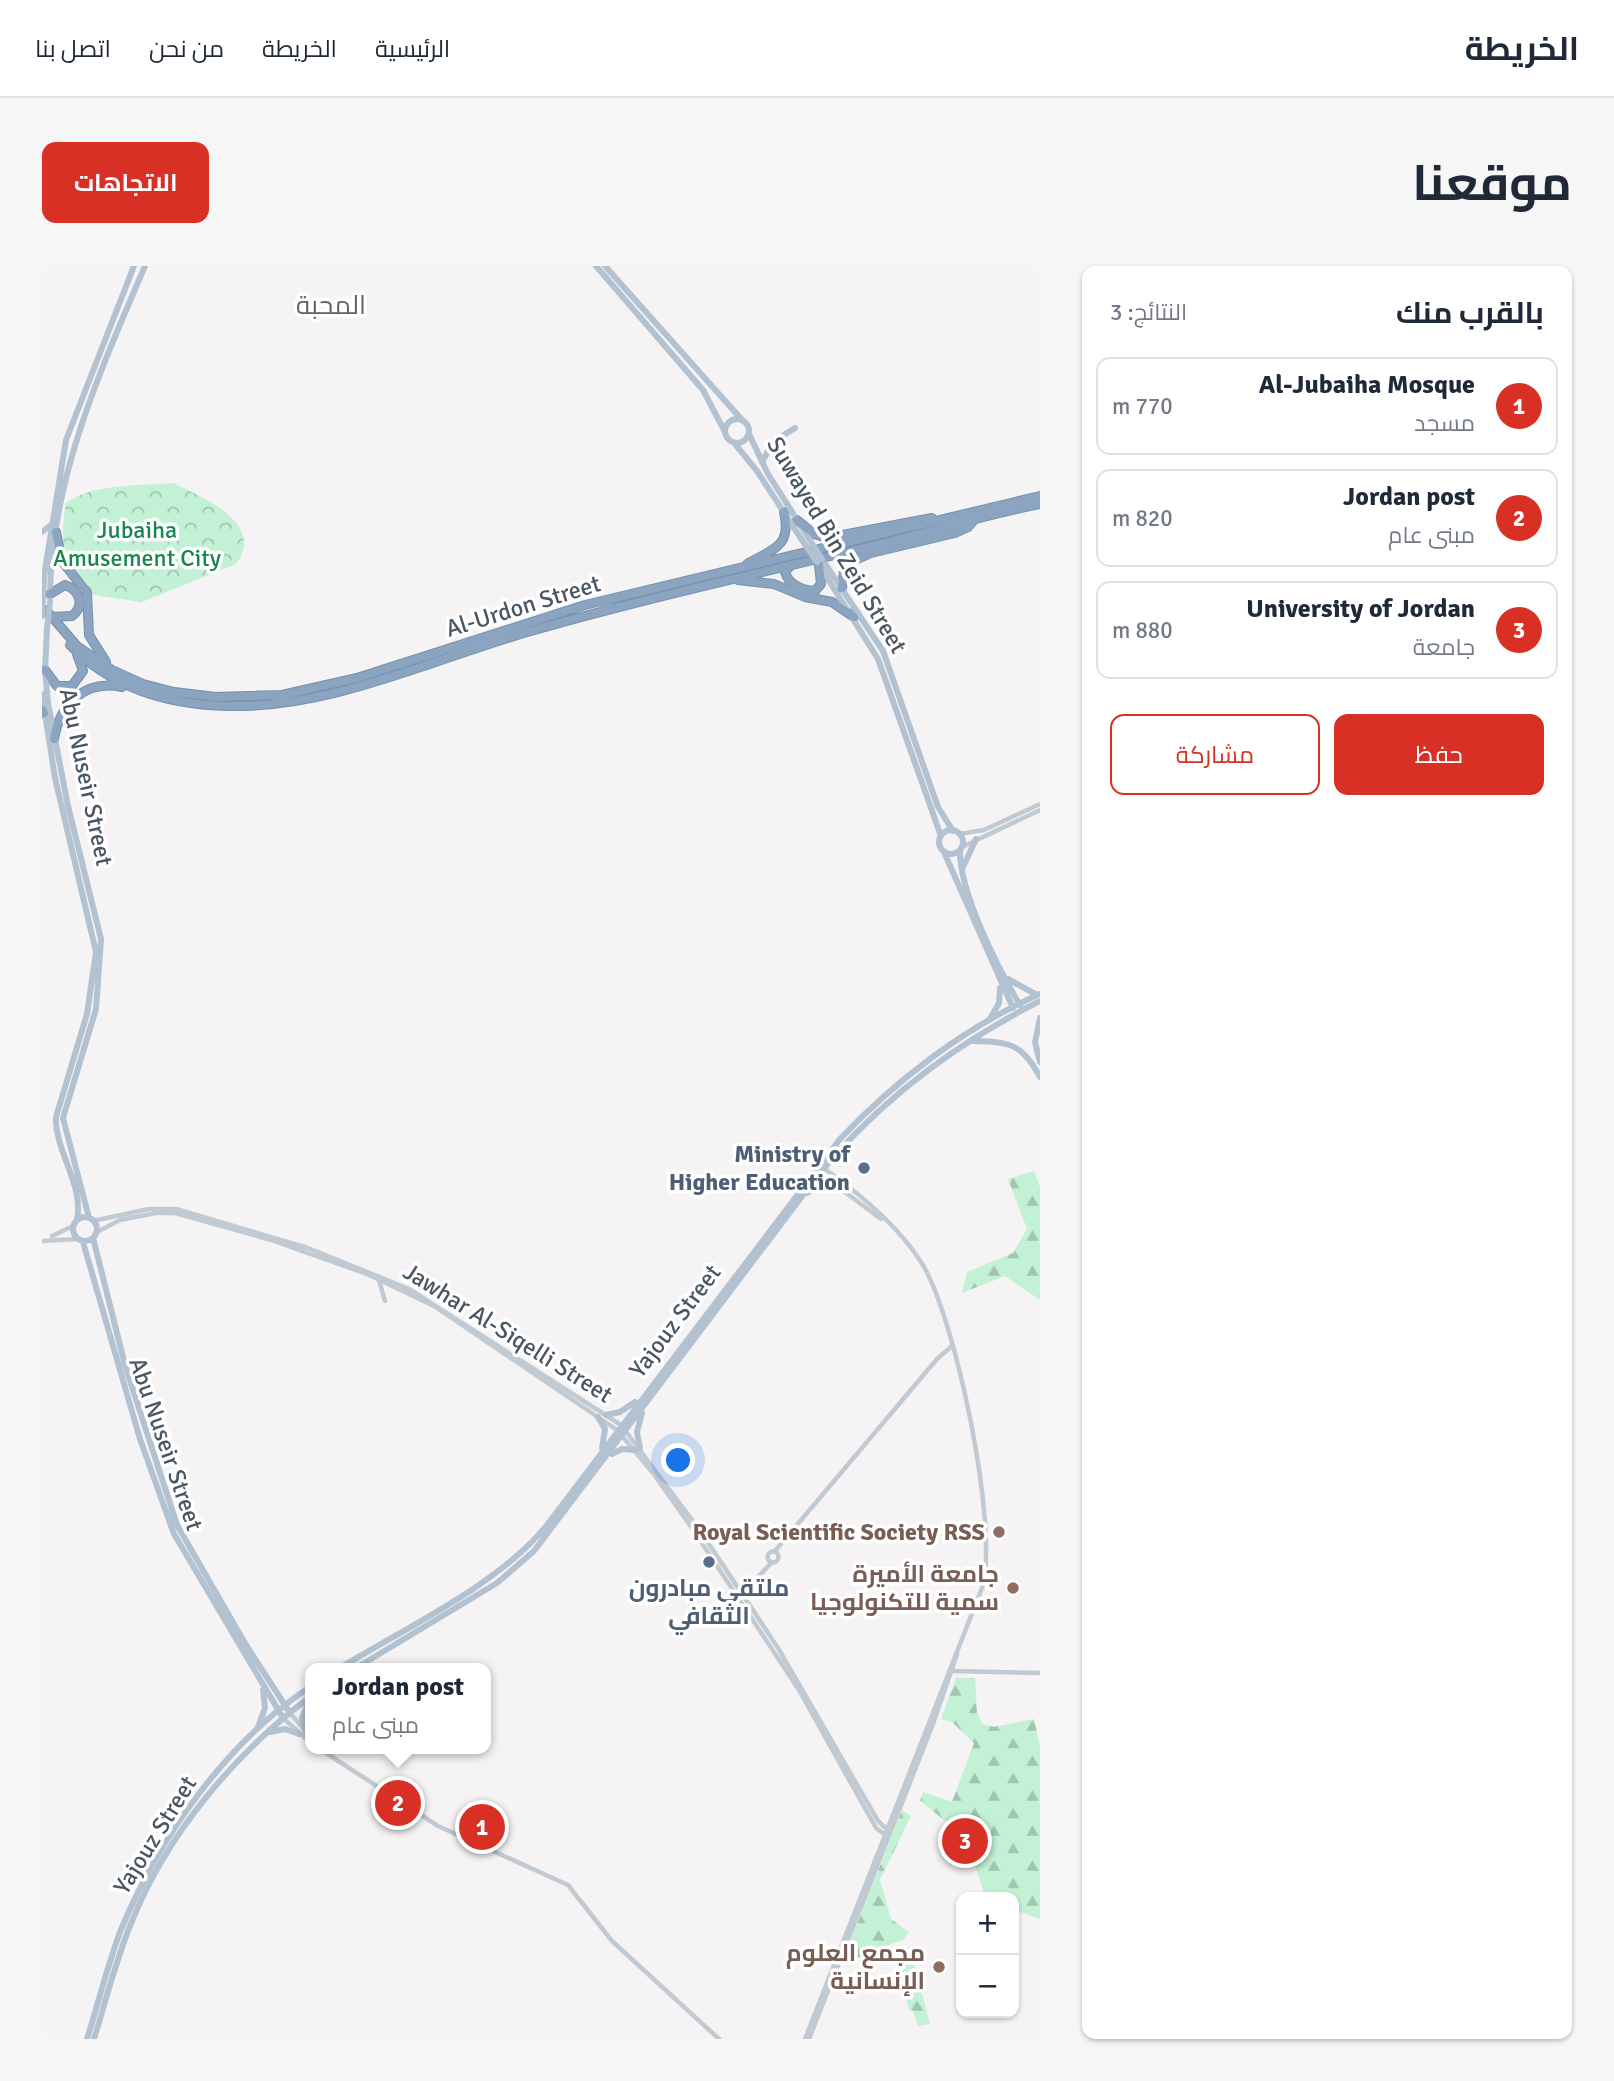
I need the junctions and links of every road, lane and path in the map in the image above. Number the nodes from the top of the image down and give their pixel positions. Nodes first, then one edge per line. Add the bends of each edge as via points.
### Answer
1 (134, 266) edge
2 (145, 266) edge
3 (596, 266) edge
4 (605, 266) edge
5 (110, 329) junction
6 (117, 337) junction
7 (102, 344) junction
8 (110, 351) junction
9 (743, 421) junction
10 (795, 428) dead end
11 (725, 432) junction
12 (749, 434) junction
13 (735, 444) junction
14 (762, 462) junction
15 (1040, 496) edge
16 (1040, 504) edge
17 (784, 512) junction
18 (963, 514) junction
19 (975, 519) junction
20 (797, 520) junction
21 (52, 523) junction
22 (42, 532) edge
23 (56, 532) junction
24 (805, 538) junction
25 (819, 562) junction
26 (792, 565) junction
27 (742, 568) junction
28 (732, 579) junction
29 (842, 588) junction
30 (47, 601) edge
31 (44, 616) edge
32 (854, 617) junction
33 (75, 651) junction
34 (45, 670) junction
35 (113, 670) junction
36 (134, 689) junction
37 (42, 694) edge
38 (43, 711) edge
39 (54, 739) junction
40 (1040, 807) edge
41 (956, 832) junction
42 (941, 836) junction
43 (976, 839) junction
44 (961, 848) junction
45 (944, 852) junction
46 (962, 872) junction
47 (1000, 974) junction
48 (1039, 997) edge
49 (1022, 1007) junction
50 (1014, 1010) junction
51 (1040, 1018) edge
52 (988, 1022) junction
53 (968, 1041) junction
54 (1036, 1059) edge
55 (1040, 1077) edge
56 (819, 1169) junction
57 (833, 1184) junction
58 (805, 1194) junction
59 (91, 1219) junction
60 (75, 1223) junction
61 (888, 1224) junction
62 (95, 1235) junction
63 (42, 1239) edge
64 (80, 1240) junction
65 (378, 1279) junction
66 (385, 1301) dead end
67 (950, 1336) junction
68 (953, 1348) junction
69 (944, 1353) junction
70 (957, 1363) junction
71 (645, 1394) junction
72 (645, 1406) junction
73 (606, 1415) junction
74 (598, 1417) junction
75 (619, 1428) junction
76 (624, 1434) junction
77 (637, 1449) junction
78 (602, 1450) junction
79 (605, 1460) junction
80 (776, 1553) junction
81 (769, 1560) junction
82 (742, 1594) junction
83 (348, 1663) edge
84 (364, 1663) edge
85 (951, 1669) junction
86 (1040, 1672) edge
87 (262, 1685) junction
88 (270, 1685) junction
89 (305, 1690) edge
90 (302, 1692) junction
91 (305, 1702) edge
92 (285, 1705) junction
93 (278, 1710) junction
94 (305, 1711) edge
95 (290, 1713) junction
96 (284, 1718) junction
97 (255, 1732) junction
98 (305, 1734) edge
99 (262, 1736) junction
100 (328, 1754) edge
101 (331, 1754) edge
102 (336, 1759) junction
103 (890, 1824) junction
104 (878, 1826) junction
105 (888, 1834) junction
106 (881, 1846) junction
107 (87, 2039) edge
108 (96, 2039) edge
109 (719, 2039) edge
110 (807, 2039) edge

1 - 5 main road
2 - 6 main road, Abu Nuseir Street
3 - 11 main road via 703,390
4 - 9 main road, Suwayed Bin Zeid Street
5 - 6 main road
5 - 7 main road
6 - 8 main road, Abu Nuseir Street
7 - 8 main road
7 - 21 main road via 66,440
8 - 23 main road, Abu Nuseir Street via 72,452
9 - 11 main road via 729,422
9 - 12 main road
10 - 14 main road via 773,442
11 - 13 main road
12 - 13 main road
12 - 14 main road, Suwayed Bin Zeid Street
13 - 17 main road, Suwayed Bin Zeid Street
14 - 20 main road, Suwayed Bin Zeid Street
15 - 18 highway, Al-Urdon Street
16 - 19 highway, Al-Urdon Street
17 - 24 main road, Suwayed Bin Zeid Street
17 - 27 highway via 788,528 782,542
18 - 20 highway via 827,538
18 - 27 highway, Al-Urdon Street
19 - 26 highway, Al-Urdon Street
19 - 29 highway via 955,533 859,558 844,571
20 - 24 main road, Suwayed Bin Zeid Street
21 - 22 main road
21 - 31 main road, bridge
23 - 30 main road, Abu Nuseir Street
23 - 35 highway via 62,561 87,593 90,639
24 - 25 main road, Suwayed Bin Zeid Street, bridge
25 - 26 highway via 821,584 815,591 788,578 785,570
25 - 29 main road, Suwayed Bin Zeid Street
25 - 32 main road, Suwayed Bin Zeid Street
26 - 28 highway, Al-Urdon Street
27 - 35 highway, Al-Urdon Street via 584,605 357,677 282,695 242,698 174,692
28 - 32 highway via 774,584 832,602
28 - 36 highway, Al-Urdon Street via 572,619 308,699 215,705 166,699
29 - 41 main road, Suwayed Bin Zeid Street via 883,651 940,814
30 - 31 highway, Al-Urdon Street
30 - 31 highway via 60,585 66,585 76,592 80,604 72,616
30 - 34 main road, Abu Nuseir Street, bridge
31 - 33 highway, Al-Urdon Street
31 - 35 highway, Al-Urdon Street
32 - 42 main road, Suwayed Bin Zeid Street via 878,659
33 - 34 highway via 83,671 74,685 57,687
33 - 36 highway, Al-Urdon Street
34 - 39 main road, Abu Nuseir Street
36 - 39 highway via 106,685 80,693 63,711
37 - 38 main road, Abu Nuseir Street
38 - 60 main road, Abu Nuseir Street via 61,808 96,948 87,1014 56,1117 78,1200
39 - 59 main road, Abu Nuseir Street via 102,944 96,1009 63,1118
40 - 41 street via 984,830
40 - 43 street
41 - 42 main road
41 - 44 main road
42 - 45 main road
43 - 44 street
43 - 46 main road
44 - 45 main road via 951,854
44 - 46 main road
45 - 47 main road
46 - 47 main road
47 - 48 main road
47 - 49 main road
47 - 50 main road
47 - 52 main road via 1001,997
48 - 49 main road, Yajouz Street
49 - 50 main road, Yajouz Street
50 - 52 main road, Yajouz Street
50 - 53 main road, Yajouz Street
51 - 54 main road
52 - 56 main road, Yajouz Street via 896,1086 866,1113
53 - 54 main road via 1009,1044
53 - 56 main road, Yajouz Street via 882,1106
54 - 55 main road
56 - 57 street
56 - 58 main road, Yajouz Street
56 - 61 street via 849,1187
56 - 71 main road, Yajouz Street
57 - 58 main road
57 - 61 street
58 - 72 main road, Yajouz Street
59 - 60 main road
59 - 62 main road, Abu Nuseir Street
59 - 73 street, Jawhar Al-Siqelli Street via 176,1209 340,1259 433,1301
60 - 63 street
60 - 64 main road, Abu Nuseir Street
61 - 67 street via 924,1266
62 - 64 main road
62 - 65 street, Jawhar Al-Siqelli Street via 120,1220 175,1213 279,1242
62 - 88 main road, Abu Nuseir Street via 129,1378 177,1525
63 - 64 street
64 - 87 main road, Abu Nuseir Street via 170,1524
65 - 66 street
65 - 74 street, Jawhar Al-Siqelli Street via 434,1306
67 - 68 street
67 - 69 street
68 - 69 street
68 - 70 street
69 - 70 street
69 - 80 street
70 - 85 street via 984,1509 988,1562
71 - 73 main road via 625,1410
71 - 75 main road, Yajouz Street
72 - 76 main road, Yajouz Street
72 - 77 main road
73 - 75 street, Jawhar Al-Siqelli Street
74 - 75 street, Jawhar Al-Siqelli Street
74 - 78 main road via 605,1431
75 - 76 street
75 - 78 main road, Yajouz Street
76 - 77 street
76 - 79 main road, Yajouz Street
77 - 79 main road via 621,1449
77 - 82 street
77 - 104 street via 799,1690
78 - 83 main road, Yajouz Street via 547,1525 516,1558
79 - 84 main road, Yajouz Street via 547,1536 515,1568
80 - 81 street via 769,1552
80 - 81 street via 778,1559
81 - 82 street
82 - 104 street via 801,1684
85 - 86 street
85 - 103 street
85 - 105 street
87 - 93 main road, Abu Nuseir Street
87 - 97 main road via 265,1708
88 - 90 main road via 284,1695
88 - 92 main road, Abu Nuseir Street
89 - 90 main road, Yajouz Street
90 - 92 main road, Yajouz Street
91 - 95 main road, Yajouz Street
92 - 93 main road, Yajouz Street
92 - 95 main road, Abu Nuseir Street
93 - 96 main road, Abu Nuseir Street
93 - 97 main road, Yajouz Street
94 - 98 main road
95 - 96 main road, Yajouz Street
95 - 98 street
96 - 98 street
96 - 99 main road, Yajouz Street
97 - 107 main road, Yajouz Street via 203,1791 143,1882 117,1940
98 - 99 main road via 278,1730
99 - 108 main road, Yajouz Street via 195,1814 147,1891 131,1922
100 - 102 street
101 - 102 street
102 - 109 street via 438,1826 569,1886 612,1941
103 - 104 street
103 - 105 street
104 - 105 street
104 - 106 street
105 - 106 street
105 - 110 street
106 - 110 street

